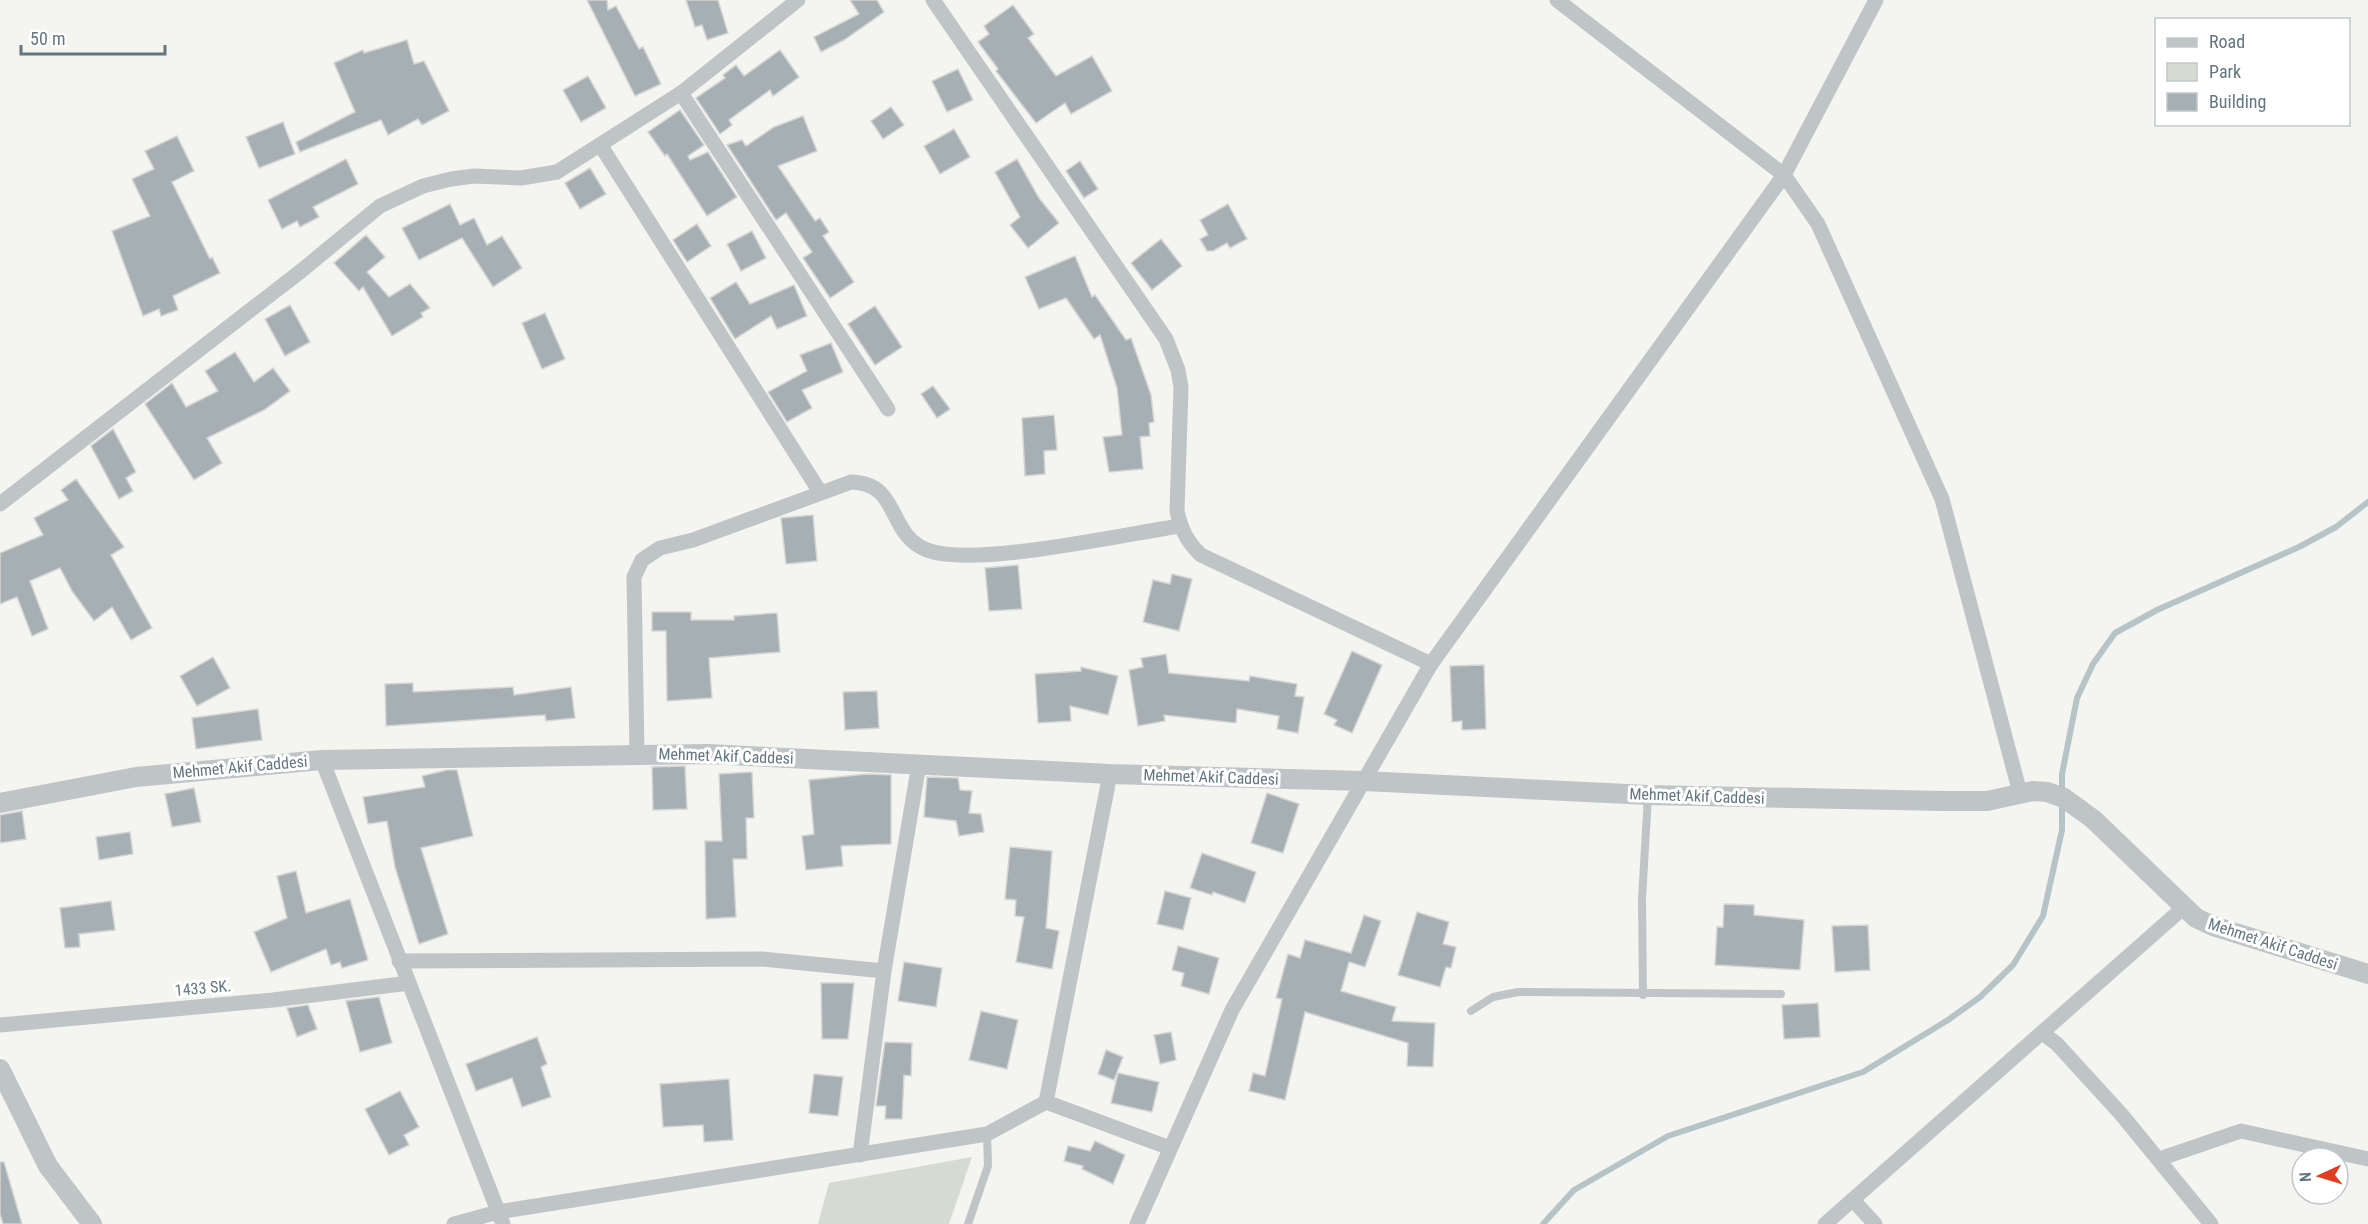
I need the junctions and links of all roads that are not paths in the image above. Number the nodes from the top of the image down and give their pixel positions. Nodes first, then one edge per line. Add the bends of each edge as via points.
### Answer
1 (798, 0) edge
2 (933, 0) edge
3 (1557, 0) edge
4 (1876, 0) edge
5 (681, 93) junction
6 (601, 146) junction
7 (1784, 175) junction
8 (888, 409) dead end
9 (820, 492) junction
10 (0, 504) edge
11 (1180, 526) junction
12 (1431, 664) junction
13 (637, 754) junction
14 (322, 760) junction
15 (919, 764) junction
16 (1110, 774) junction
17 (1364, 781) junction
18 (2020, 793) junction
19 (1648, 795) junction
20 (0, 803) edge
21 (2183, 908) junction
22 (399, 961) junction
23 (884, 971) junction
24 (2368, 974) edge
25 (409, 983) junction
26 (1781, 994) dead end
27 (1643, 995) junction
28 (1471, 1011) dead end
29 (0, 1025) edge
30 (2042, 1033) junction
31 (0, 1069) edge
32 (1046, 1102) junction
33 (987, 1134) junction
34 (1170, 1148) junction
35 (860, 1155) junction
36 (2368, 1159) edge
37 (2159, 1160) junction
38 (1853, 1200) junction
39 (501, 1218) edge
40 (92, 1224) edge
41 (454, 1224) edge
42 (969, 1224) edge
43 (1137, 1224) edge
44 (1825, 1224) edge
45 (1875, 1224) edge
46 (2211, 1224) edge

1 - 5 street
2 - 11 street via 1166,339 1181,387 1177,511
3 - 7 street
4 - 7 street
5 - 6 street
5 - 8 street
6 - 9 street
6 - 10 street via 557,172 531,177 451,179 423,186 380,206
7 - 12 street
7 - 18 street via 1818,224 1942,499
9 - 11 street via 851,482 872,486 887,499 909,539 944,554 1012,552
9 - 13 street via 693,540 660,548 642,560 634,587
11 - 12 street via 1201,555
12 - 17 street
13 - 14 street, Mehmet Akif Caddesi
13 - 15 street, Mehmet Akif Caddesi
14 - 20 street, Mehmet Akif Caddesi via 136,777
14 - 22 street
15 - 16 street, Mehmet Akif Caddesi
15 - 23 street
16 - 17 street, Mehmet Akif Caddesi
16 - 32 street
17 - 19 street, Mehmet Akif Caddesi
17 - 34 street via 1232,1010
18 - 19 street, Mehmet Akif Caddesi via 1987,801
18 - 21 street, Mehmet Akif Caddesi via 2048,792 2068,801 2093,819
19 - 27 lane via 1641,899
21 - 24 street, Mehmet Akif Caddesi via 2213,926
21 - 30 street
22 - 23 street via 762,959
22 - 25 street
23 - 35 street
25 - 29 street, 1433 SK. via 273,1000
25 - 39 street
26 - 27 lane
27 - 28 lane via 1518,992 1493,997
30 - 37 street via 2057,1044
30 - 38 street
31 - 40 street via 48,1166
32 - 33 street
32 - 34 street
33 - 35 street
33 - 42 lane via 988,1166
34 - 43 street
35 - 39 street
36 - 37 street via 2241,1131
37 - 46 street
38 - 44 street
38 - 45 street
39 - 41 street

